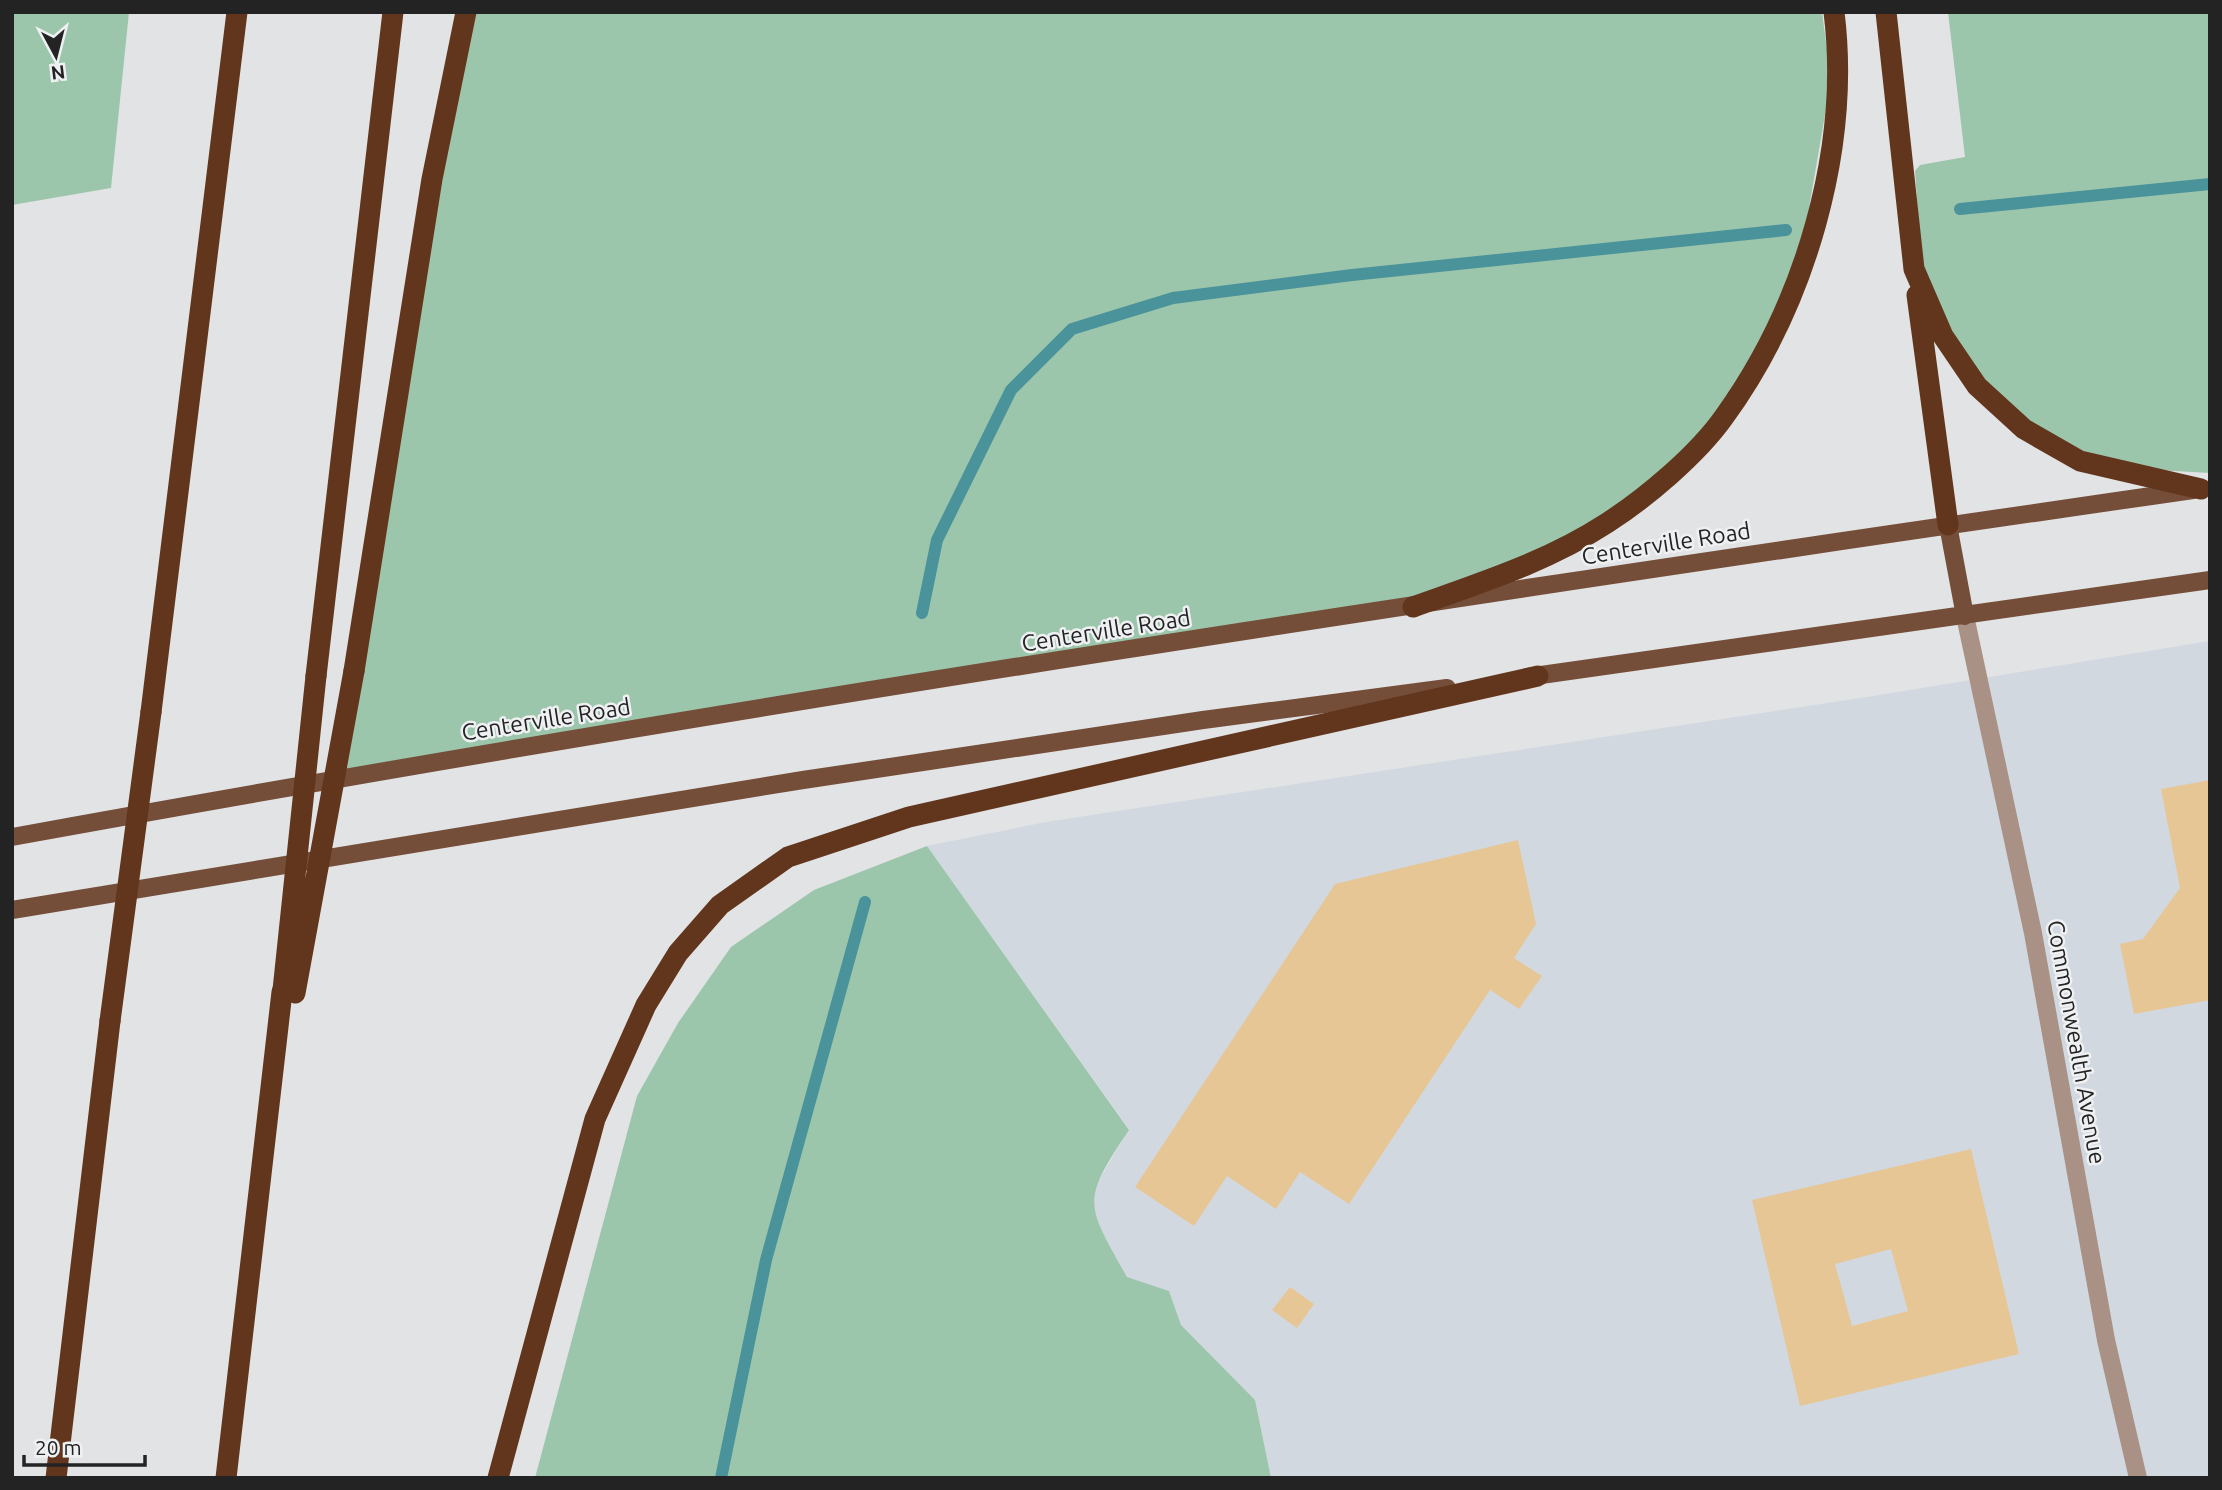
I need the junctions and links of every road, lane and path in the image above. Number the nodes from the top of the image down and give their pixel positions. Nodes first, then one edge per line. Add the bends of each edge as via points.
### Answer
1 (237, 12) edge
2 (393, 12) edge
3 (466, 12) edge
4 (1834, 12) edge
5 (1886, 12) edge
6 (1914, 269) junction
7 (2205, 488) edge
8 (1948, 525) junction
9 (2210, 580) edge
10 (1413, 607) junction
11 (1965, 616) junction
12 (1538, 676) junction
13 (12, 837) edge
14 (12, 911) edge
15 (289, 993) junction
16 (56, 1478) edge
17 (226, 1478) edge
18 (498, 1478) edge
19 (2138, 1478) edge

1 - 16 highway, bridge
2 - 15 highway, bridge via 316,676
3 - 15 highway, bridge via 432,179 354,671
4 - 10 highway via 1840,58 1831,163 1811,240 1767,349 1723,419 1662,482 1606,524 1537,562
5 - 6 highway
6 - 7 highway via 1943,337 1977,386 2024,429 2080,461
6 - 8 highway
7 - 8 main road, Centerville Road
8 - 10 main road, Centerville Road
8 - 11 main road
9 - 11 main road
10 - 13 main road, Centerville Road via 386,769
11 - 12 main road
11 - 19 street, Commonwealth Avenue via 2033,933 2106,1340
12 - 14 main road via 803,780
12 - 18 highway via 909,817 788,857 720,905 678,953 646,1005 595,1119
15 - 17 highway via 263,1153

